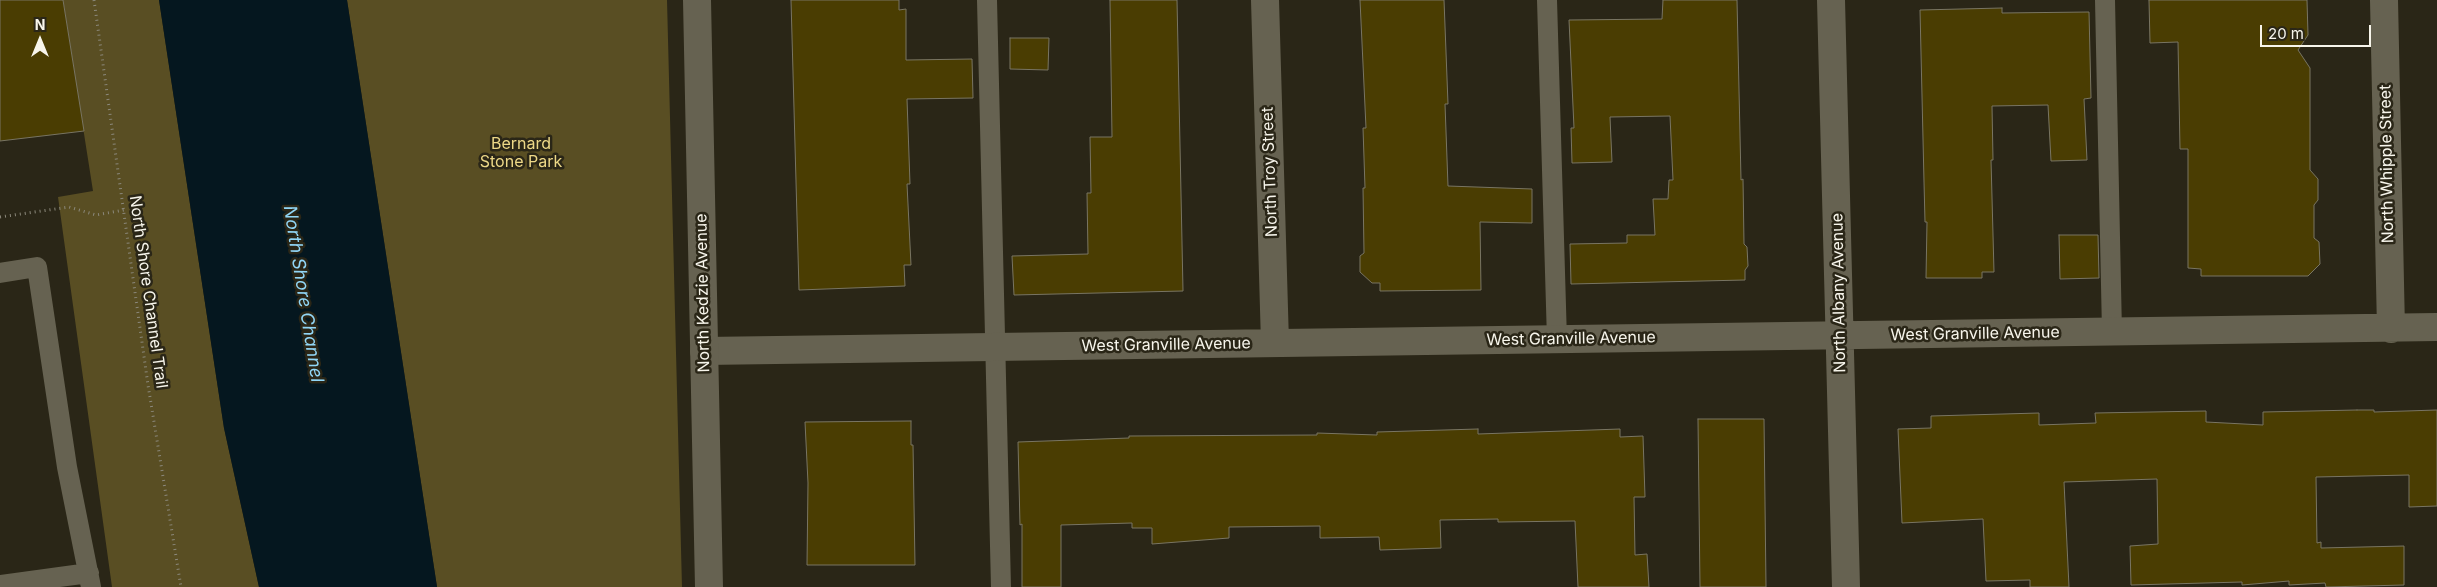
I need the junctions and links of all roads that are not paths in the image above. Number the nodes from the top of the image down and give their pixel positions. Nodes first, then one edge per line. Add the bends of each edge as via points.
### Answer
1 (697, 0) edge
2 (988, 0) edge
3 (1265, 0) edge
4 (1547, 0) edge
5 (1831, 0) edge
6 (2106, 0) edge
7 (2384, 0) edge
8 (0, 273) edge
9 (2391, 328) junction
10 (2437, 328) edge
11 (2112, 332) junction
12 (1840, 336) junction
13 (1556, 340) junction
14 (1275, 343) junction
15 (996, 347) junction
16 (704, 351) junction
17 (90, 580) edge
18 (0, 584) edge
19 (709, 587) edge
20 (1001, 587) edge
21 (1846, 587) edge

1 - 16 street, North Kedzie Avenue
2 - 15 lane
3 - 14 street, North Troy Street
4 - 13 lane
5 - 12 street, North Albany Avenue
6 - 11 lane
7 - 9 street, North Whipple Street
8 - 17 lane via 37,267 67,467
9 - 10 street, West Granville Avenue
9 - 11 street, West Granville Avenue
11 - 12 street, West Granville Avenue
12 - 13 street, West Granville Avenue
12 - 21 street, North Albany Avenue
13 - 14 street, West Granville Avenue
14 - 15 street, West Granville Avenue
15 - 16 street, West Granville Avenue
15 - 20 lane
16 - 19 street, North Kedzie Avenue
17 - 18 lane

